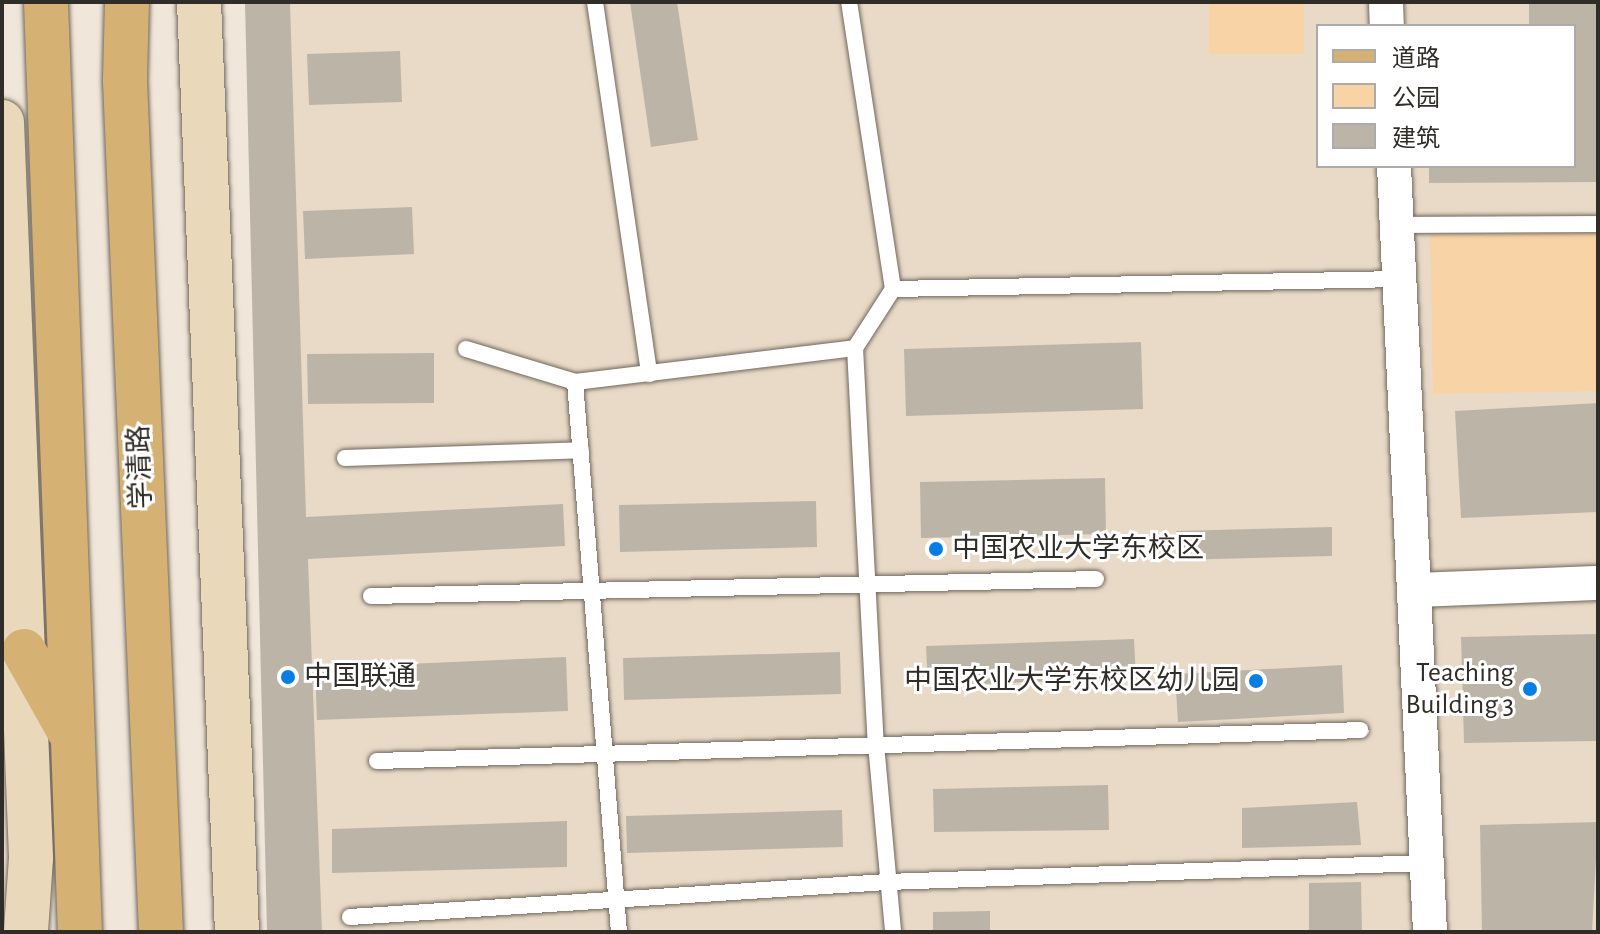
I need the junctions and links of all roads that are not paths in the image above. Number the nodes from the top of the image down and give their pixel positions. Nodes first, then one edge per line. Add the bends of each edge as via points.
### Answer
1 (46, 2) edge
2 (127, 2) edge
3 (199, 2) edge
4 (595, 2) edge
5 (849, 2) edge
6 (1386, 2) edge
7 (1387, 24) edge
8 (2, 122) edge
9 (1394, 168) edge
10 (1598, 224) edge
11 (1396, 225) junction
12 (1400, 279) junction
13 (893, 289) junction
14 (855, 348) junction
15 (466, 349) dead end
16 (649, 374) junction
17 (575, 382) junction
18 (581, 450) junction
19 (345, 458) dead end
20 (1096, 579) dead end
21 (1598, 583) edge
22 (867, 586) junction
23 (592, 587) junction
24 (1414, 590) junction
25 (371, 596) dead end
26 (24, 651) junction
27 (1361, 730) dead end
28 (73, 736) junction
29 (876, 744) junction
30 (605, 750) junction
31 (377, 761) dead end
32 (1427, 863) junction
33 (887, 882) junction
34 (617, 902) junction
35 (350, 917) dead end
36 (26, 932) edge
37 (80, 932) edge
38 (161, 932) edge
39 (237, 932) edge
40 (619, 932) edge
41 (893, 932) edge
42 (1430, 932) edge

1 - 28 main road
2 - 38 main road, 学清路 via 125,81
3 - 39 street
4 - 16 lane
5 - 13 lane
6 - 7 street
8 - 26 street
9 - 11 street
10 - 11 lane
11 - 12 street
12 - 13 lane
12 - 24 street
13 - 14 lane
14 - 16 lane
14 - 22 lane
15 - 17 lane
16 - 17 lane
17 - 18 lane
18 - 19 lane
18 - 23 lane
20 - 22 lane
21 - 24 street
22 - 23 lane
22 - 29 lane
23 - 25 lane
23 - 30 lane
24 - 32 street
26 - 28 main road
26 - 36 street via 31,858
27 - 29 lane
28 - 37 main road
29 - 30 lane
29 - 33 lane
30 - 31 lane
30 - 34 lane
32 - 33 lane
32 - 42 street
33 - 34 lane
33 - 41 lane
34 - 35 lane
34 - 40 lane

